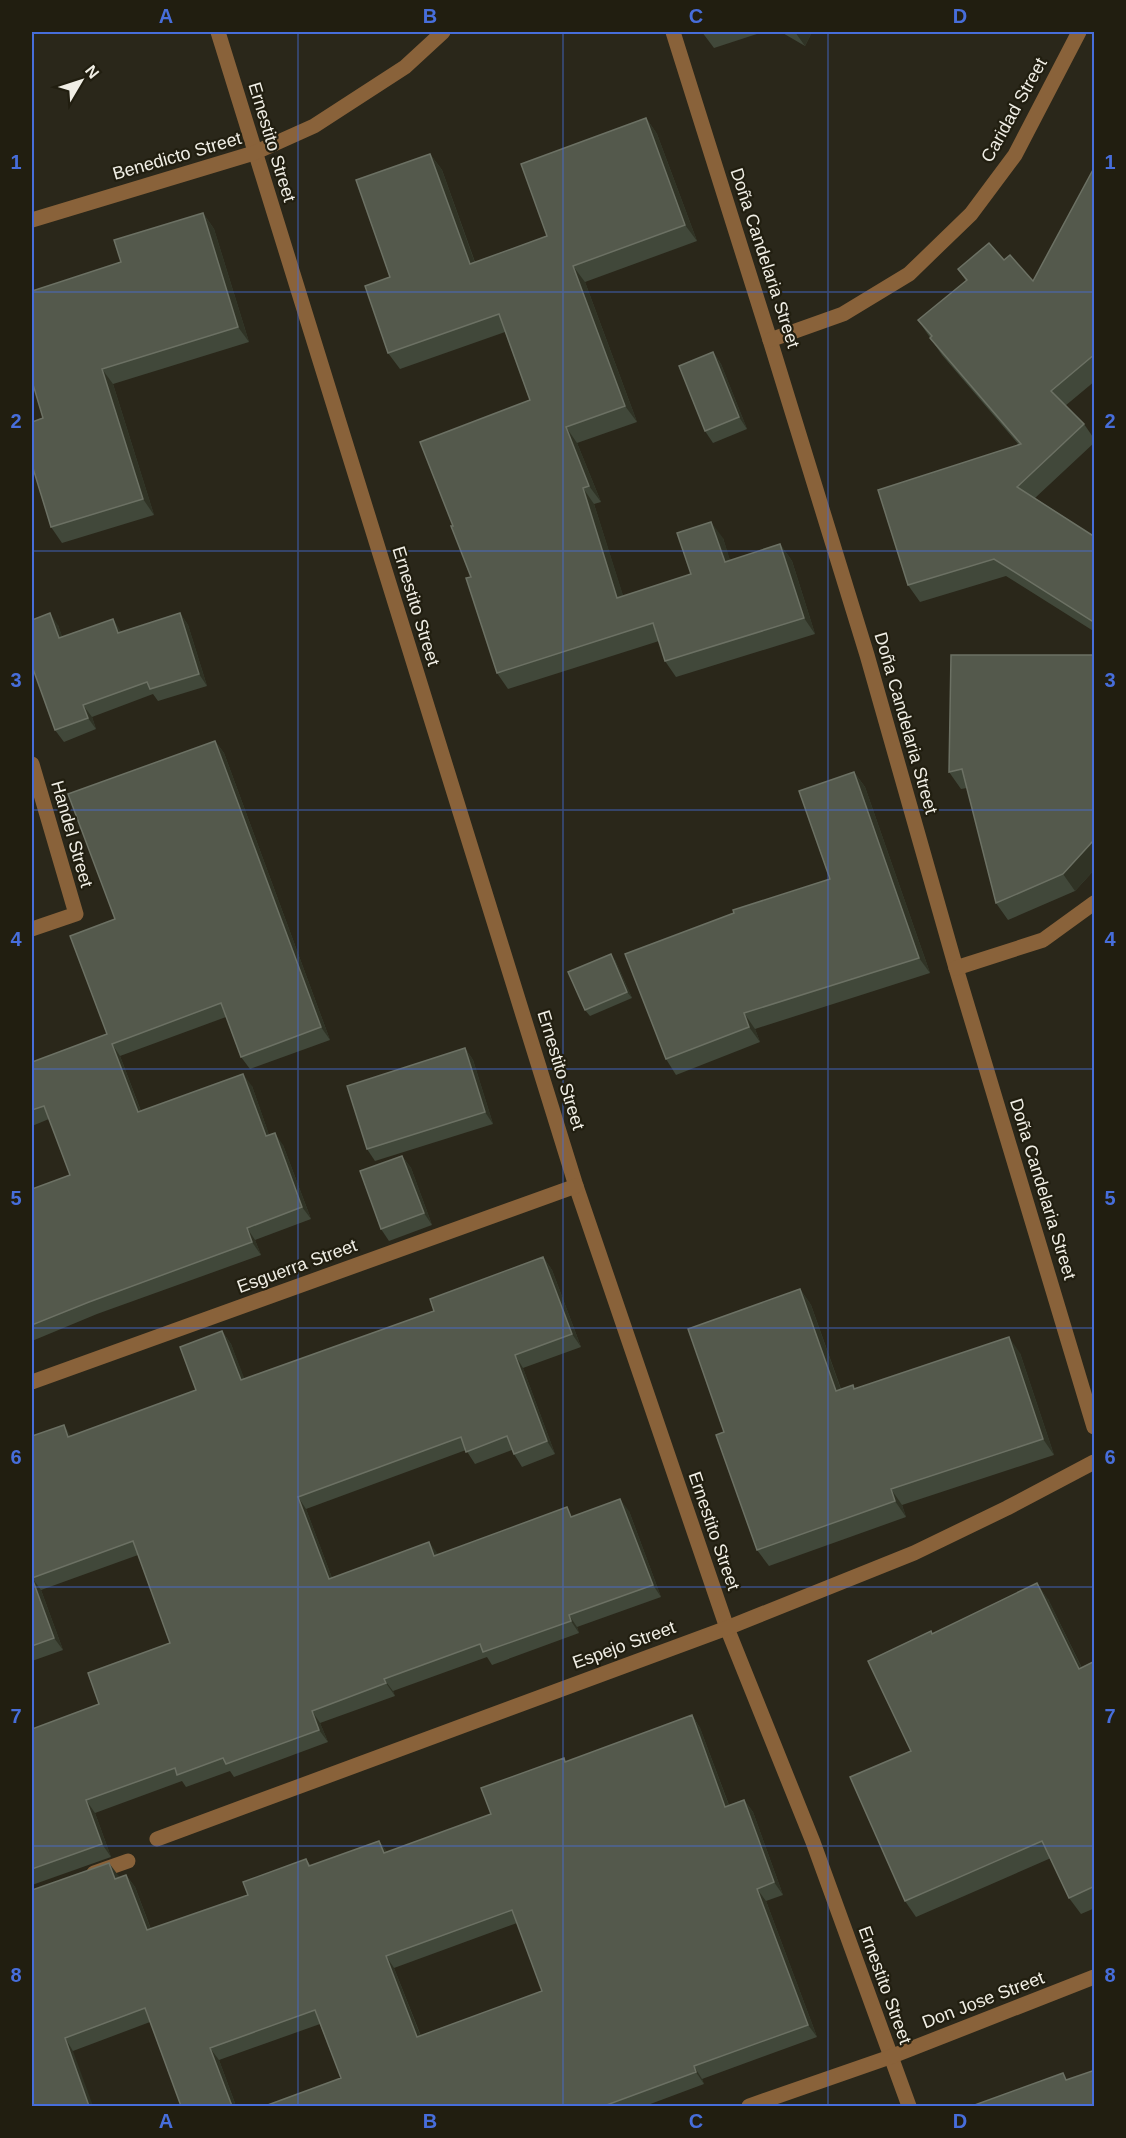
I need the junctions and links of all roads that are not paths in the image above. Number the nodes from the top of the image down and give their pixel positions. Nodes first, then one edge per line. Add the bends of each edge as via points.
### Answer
1 (218, 32) edge
2 (443, 32) edge
3 (673, 32) edge
4 (1079, 32) edge
5 (255, 153) junction
6 (32, 220) edge
7 (770, 340) junction
8 (32, 764) edge
9 (1095, 903) edge
10 (32, 929) edge
11 (957, 968) junction
12 (576, 1186) junction
13 (32, 1382) edge
14 (1095, 1428) edge
15 (1095, 1462) edge
16 (726, 1628) junction
17 (157, 1839) dead end
18 (128, 1861) dead end
19 (85, 1876) edge
20 (1095, 1977) edge
21 (890, 2057) junction
22 (749, 2106) edge
23 (909, 2106) edge

1 - 5 street, Ernestito Street
2 - 5 street, Benedicto Street via 405,67 315,126
3 - 7 street, Doña Candelaria Street
4 - 7 street, Caridad Street via 1015,155 971,214 909,274 843,314
5 - 6 street, Benedicto Street
5 - 12 street, Ernestito Street
7 - 11 street, Doña Candelaria Street via 867,655
8 - 10 street, Handel Street via 76,914
9 - 11 street via 1043,940
11 - 14 street, Doña Candelaria Street
12 - 13 street, Esguerra Street
12 - 16 street, Ernestito Street
15 - 16 street, Espejo Street via 914,1552
16 - 17 street, Espejo Street
16 - 21 street, Ernestito Street via 813,1842
18 - 19 street
20 - 21 street, Don Jose Street
21 - 22 street, Don Jose Street
21 - 23 street, Ernestito Street

